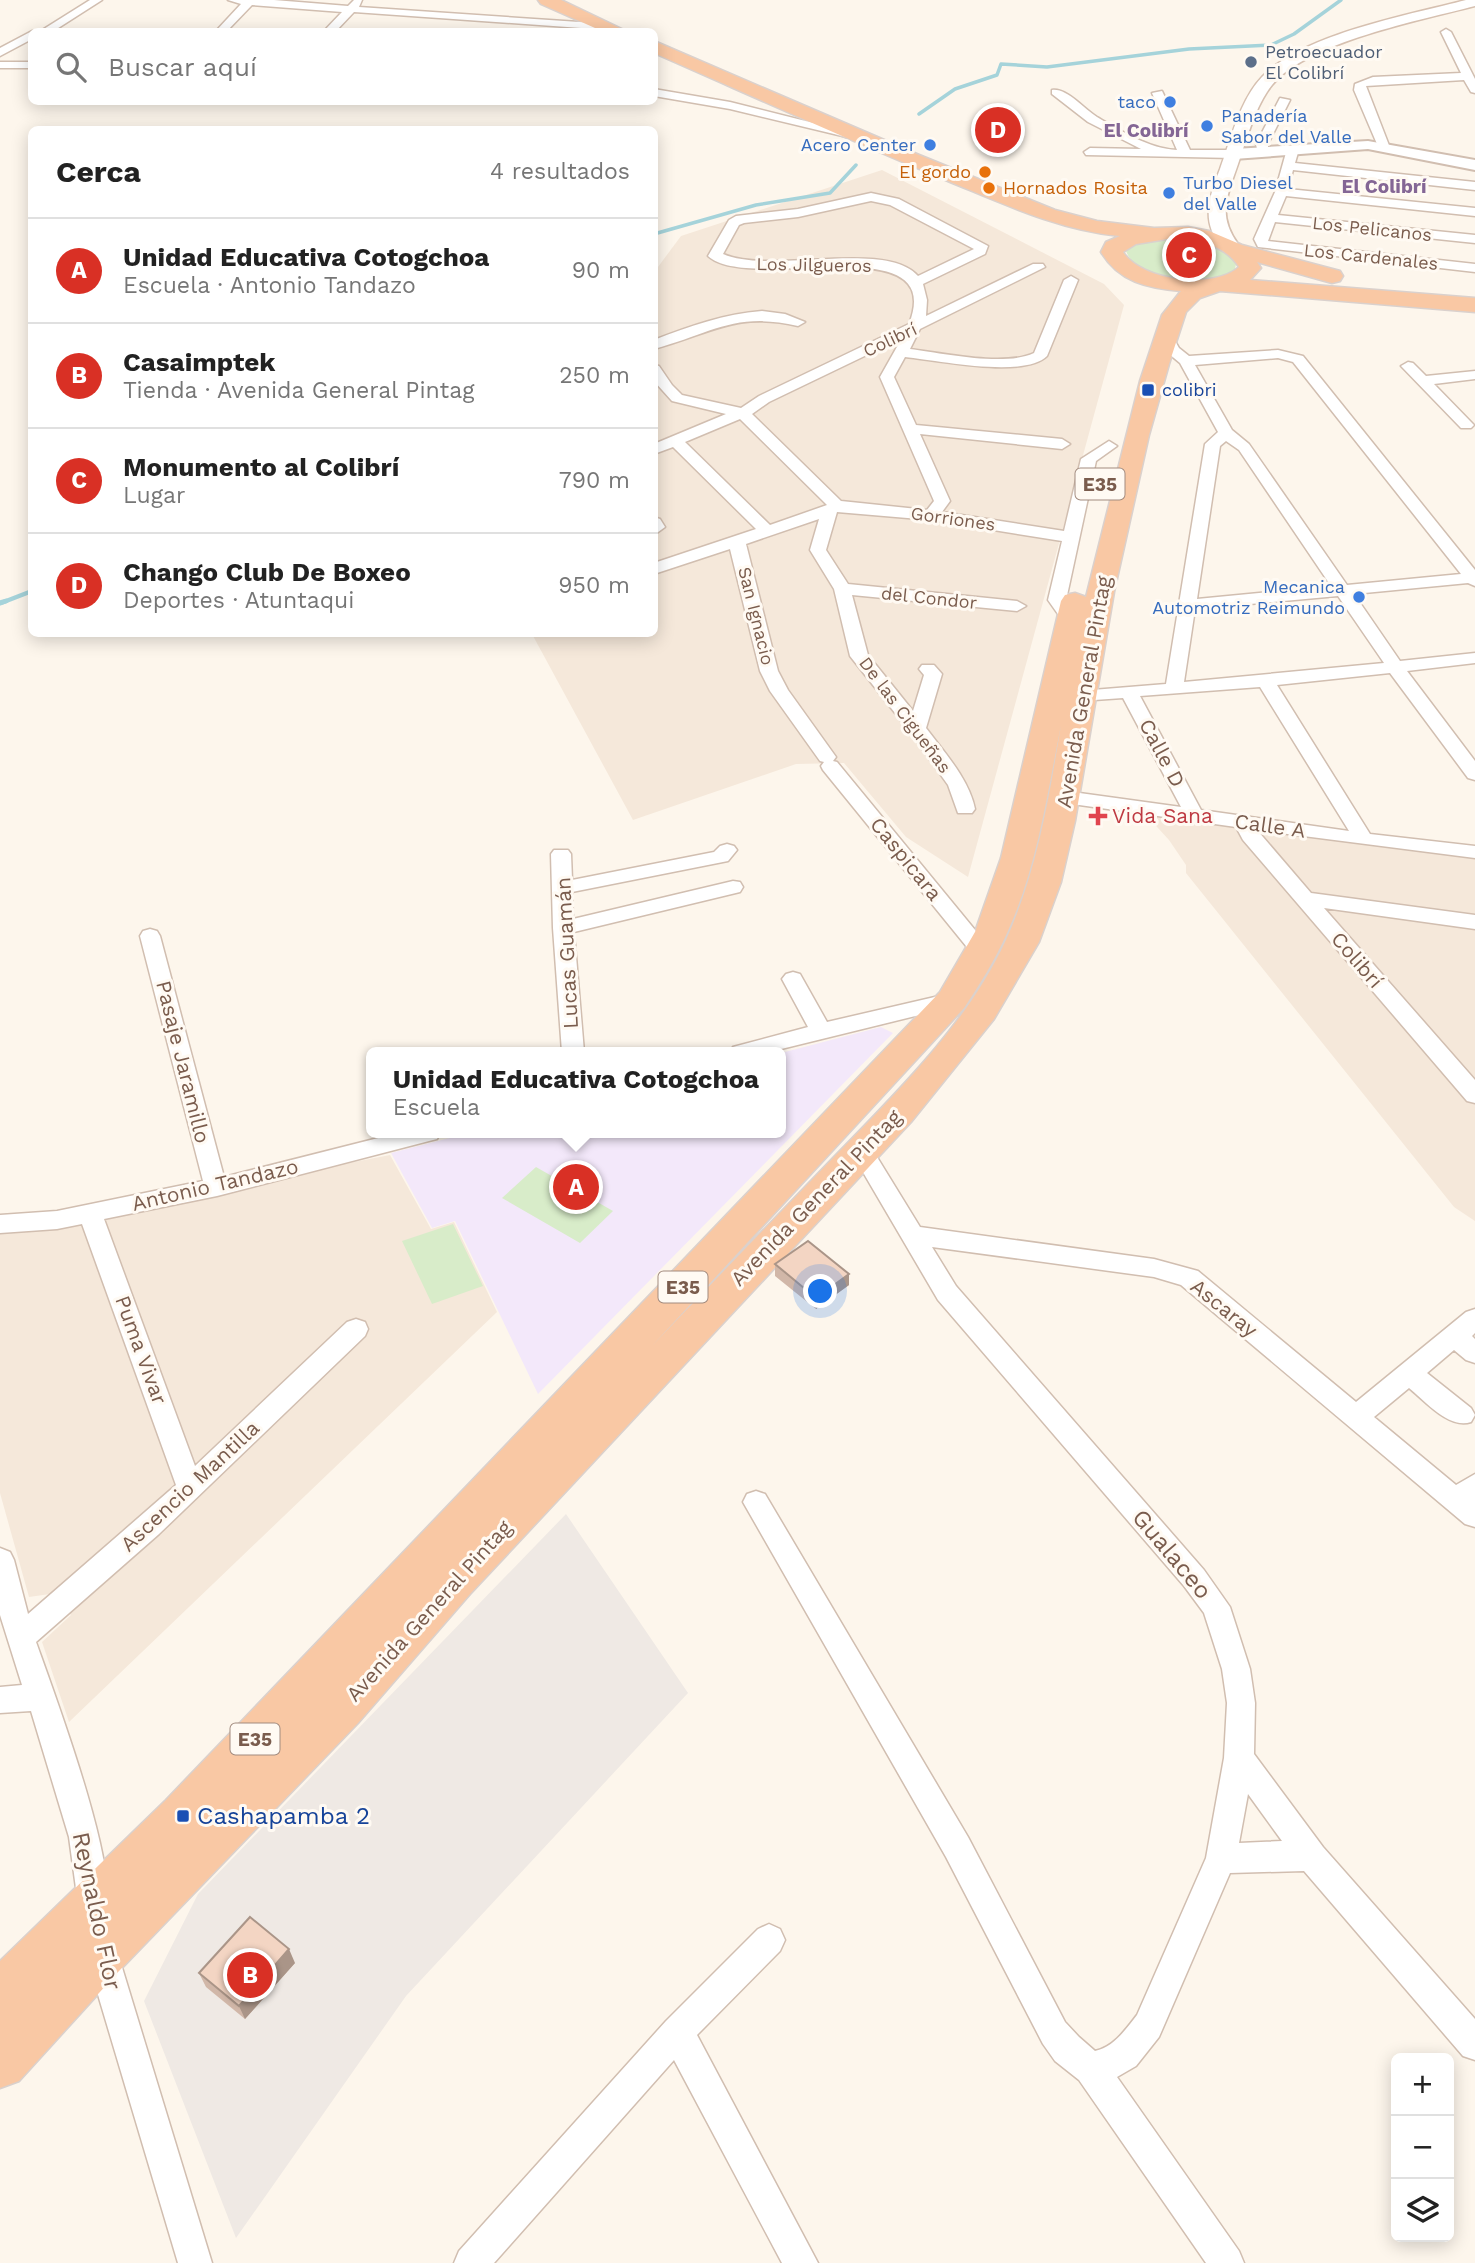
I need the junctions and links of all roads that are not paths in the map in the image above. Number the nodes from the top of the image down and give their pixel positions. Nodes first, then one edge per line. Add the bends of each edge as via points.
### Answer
1 (84, 0) edge
2 (97, 0) edge
3 (233, 0) edge
4 (360, 0) edge
5 (547, 0) edge
6 (249, 1) edge
7 (1475, 2) edge
8 (351, 9) junction
9 (440, 16) junction
10 (589, 18) junction
11 (534, 27) edge
12 (43, 28) edge
13 (51, 28) edge
14 (224, 28) edge
15 (332, 28) edge
16 (430, 28) edge
17 (574, 28) edge
18 (613, 28) edge
19 (1446, 32) dead end
20 (28, 38) edge
21 (28, 38) edge
22 (0, 39) edge
23 (19, 42) junction
24 (658, 48) edge
25 (0, 55) edge
26 (0, 65) edge
27 (28, 65) edge
28 (1466, 76) junction
29 (1475, 90) edge
30 (1056, 92) dead end
31 (658, 93) edge
32 (1158, 93) dead end
33 (1284, 100) dead end
34 (861, 136) junction
35 (1384, 148) junction
36 (1293, 149) junction
37 (1262, 151) junction
38 (1090, 152) dead end
39 (1157, 153) junction
40 (1185, 153) junction
41 (1234, 154) junction
42 (1475, 165) edge
43 (1288, 166) junction
44 (1438, 182) junction
45 (1475, 186) edge
46 (980, 187) junction
47 (1281, 192) junction
48 (1216, 203) junction
49 (1435, 208) junction
50 (1475, 212) edge
51 (1269, 218) junction
52 (1159, 233) junction
53 (1435, 235) junction
54 (1475, 239) edge
55 (1234, 247) junction
56 (1038, 267) dead end
57 (1126, 268) junction
58 (1475, 268) edge
59 (1071, 280) dead end
60 (915, 283) junction
61 (1213, 284) junction
62 (1475, 296) edge
63 (1475, 305) edge
64 (798, 322) dead end
65 (912, 330) junction
66 (1166, 337) junction
67 (658, 344) edge
68 (899, 352) junction
69 (1186, 361) junction
70 (1408, 366) dead end
71 (658, 375) edge
72 (1475, 375) edge
73 (1422, 381) junction
74 (743, 414) junction
75 (1466, 425) dead end
76 (912, 429) junction
77 (1226, 433) junction
78 (675, 441) junction
79 (1062, 444) dead end
80 (1109, 446) junction
81 (658, 448) edge
82 (942, 501) junction
83 (833, 507) junction
84 (932, 515) junction
85 (1075, 520) junction
86 (768, 532) junction
87 (1070, 537) junction
88 (737, 542) junction
89 (658, 568) edge
90 (1474, 580) edge
91 (842, 589) junction
92 (1341, 589) junction
93 (1188, 605) junction
94 (1017, 607) dead end
95 (1071, 621) junction
96 (1475, 658) edge
97 (1396, 668) junction
98 (928, 669) dead end
99 (1265, 681) junction
100 (1174, 688) junction
101 (1129, 692) junction
102 (1080, 696) junction
103 (916, 728) junction
104 (829, 761) joint
105 (1475, 774) edge
106 (1065, 797) junction
107 (965, 809) dead end
108 (1192, 815) junction
109 (1244, 822) junction
110 (1364, 839) junction
111 (727, 850) dead end
112 (1475, 852) edge
113 (561, 854) dead end
114 (733, 887) dead end
115 (562, 888) junction
116 (1304, 899) junction
117 (1475, 922) edge
118 (563, 928) junction
119 (150, 936) dead end
120 (982, 952) junction
121 (793, 979) dead end
122 (952, 1000) junction
123 (821, 1031) junction
124 (573, 1047) edge
125 (760, 1047) edge
126 (1473, 1090) edge
127 (409, 1138) edge
128 (861, 1150) junction
129 (217, 1186) junction
130 (90, 1212) junction
131 (0, 1224) edge
132 (912, 1235) junction
133 (1475, 1319) edge
134 (356, 1329) dead end
135 (1454, 1336) junction
136 (1475, 1353) edge
137 (1409, 1374) junction
138 (1462, 1415) dead end
139 (1356, 1417) junction
140 (190, 1488) junction
141 (1469, 1500) edge
142 (756, 1502) dead end
143 (0, 1560) edge
144 (20, 1638) junction
145 (41, 1696) junction
146 (0, 1700) edge
147 (1239, 1758) junction
148 (1312, 1857) junction
149 (1221, 1859) junction
150 (94, 1903) junction
151 (769, 1940) dead end
152 (101, 1953) junction
153 (0, 1997) edge
154 (677, 2032) junction
155 (1475, 2044) edge
156 (0, 2062) edge
157 (1091, 2068) junction
158 (195, 2263) edge
159 (471, 2263) edge
160 (801, 2263) edge
161 (1227, 2263) edge

1 - 12 street
2 - 13 street
3 - 6 street
4 - 8 street
5 - 10 highway
6 - 8 street
6 - 14 street
7 - 41 main road via 1330,43 1285,64 1264,84
8 - 9 street
8 - 15 street
9 - 11 street
9 - 16 street
10 - 11 street
10 - 18 highway
11 - 17 street
19 - 28 street
20 - 23 street
21 - 25 street
22 - 23 street
23 - 25 street
24 - 34 highway, E35
26 - 27 street
28 - 29 street
28 - 35 street via 1361,84
30 - 39 street via 1090,117
31 - 34 street via 723,102
32 - 40 street
33 - 37 street
34 - 46 highway, E35
35 - 36 street via 1355,144
35 - 42 street
36 - 37 street
36 - 43 street
37 - 41 street
38 - 39 street
39 - 40 street
40 - 41 street
41 - 48 main road
43 - 44 street
43 - 47 street
44 - 45 street
44 - 49 street
46 - 52 highway, E35 via 1076,223
46 - 57 highway, E35
47 - 49 street
47 - 51 street
48 - 52 main road via 1194,224
48 - 55 main road via 1217,225
49 - 50 street
49 - 53 street
51 - 53 street, Los Pelicanos
51 - 58 street, Los Cardenales via 1260,241 1267,246
52 - 55 highway, E35 via 1198,236
52 - 57 highway, E35 via 1130,238 1114,247 1112,252
53 - 54 street, Los Pelicanos
55 - 61 highway, E35 via 1250,268
55 - 62 highway via 1347,279
56 - 65 street, Colibrí
57 - 61 highway, E35 via 1170,284
57 - 80 highway, Avenida General Pintag / E35 via 1148,288 1152,309
59 - 68 street via 1036,360 1011,363
60 - 60 street, Los Jilgueros via 908,274 886,267 757,265 715,256 741,219 798,214 871,197 894,202 981,246 980,251
60 - 65 street via 921,299
61 - 63 highway
61 - 66 highway, Avenida General Pintag / E35 via 1182,302
64 - 67 street via 751,315
65 - 68 street
65 - 74 street, Colibrí via 764,399
66 - 69 street
66 - 102 highway, Avenida General Pintag / E35 via 1148,390 1113,536
68 - 76 street via 887,377
69 - 77 street
69 - 90 street via 1278,354 1298,359
70 - 73 street
71 - 74 street via 677,398
72 - 73 street
73 - 75 street
74 - 78 street, Colibrí
74 - 83 street
76 - 79 street
76 - 82 street
77 - 92 street via 1244,447
77 - 93 street via 1213,444
78 - 81 street, Colibrí
78 - 86 street
80 - 85 street via 1089,459
80 - 95 highway, Avenida General Pintag / E35
82 - 84 street
82 - 85 street
83 - 84 street, Gorriones
83 - 86 street
83 - 91 street, De las Cigueñas via 818,550
84 - 87 street, Gorriones
85 - 87 street
86 - 88 street
87 - 95 street via 1057,600
88 - 89 street
88 - 104 street, San Ignacio via 769,671
90 - 92 street
91 - 94 street, del Condor
91 - 103 street, De las Cigueñas via 859,656
92 - 93 street
92 - 97 street
93 - 100 street
95 - 120 highway, Avenida General Pintag / E35 via 1017,860
96 - 97 street
97 - 99 street
97 - 105 street
98 - 103 street via 933,674
99 - 100 street
99 - 110 street
100 - 101 street
101 - 102 street
101 - 108 street, Calle D
102 - 106 highway, Avenida General Pintag / E35
103 - 107 street, De las Cigueñas via 957,785
104 - 120 street, Caspicara
106 - 108 street, Calle A
106 - 128 highway, Avenida General Pintag / E35 via 1041,898 1003,978 946,1058
108 - 109 street, Calle A
109 - 110 street, Calle A
109 - 116 street, Colibrí via 1250,836
110 - 112 street, Calle A
111 - 115 street via 721,857
113 - 115 street, Lucas Guamán
114 - 118 street
115 - 118 street, Lucas Guamán
116 - 117 street
116 - 126 street, Colibrí
118 - 124 street, Lucas Guamán
119 - 129 street, Pasaje Jaramillo
120 - 122 highway, Avenida General Pintag / E35
121 - 123 street
122 - 123 street
122 - 150 highway, Avenida General Pintag / E35 via 202,1796
123 - 125 street
127 - 129 street, Antonio Tandazo
128 - 132 street, Gualaceo
128 - 152 highway, Avenida General Pintag / E35 via 454,1580 341,1708
129 - 130 street, Antonio Tandazo
130 - 131 street, Antonio Tandazo via 57,1220
130 - 140 street, Puma Vivar
132 - 139 street, Ascaray via 1154,1268 1189,1278
132 - 147 street, Gualaceo via 947,1293 1216,1606 1236,1669 1241,1703
133 - 135 street
134 - 140 street, Ascencio Mantilla
135 - 136 street
135 - 137 street
137 - 138 street
137 - 139 street
139 - 141 street, Ascaray
140 - 144 street, Ascencio Mantilla
142 - 157 street via 957,1847 1037,2006 1067,2049
143 - 144 street, Reynaldo Flor
144 - 145 street, Reynaldo Flor
145 - 146 street
145 - 150 street, Reynaldo Flor via 84,1837
147 - 148 street
147 - 149 street, Gualaceo
148 - 149 street
148 - 155 street
149 - 157 street, Gualaceo via 1148,2026 1119,2060
150 - 152 street, Reynaldo Flor
150 - 153 highway, Avenida General Pintag / E35
151 - 154 street
152 - 156 highway, Avenida General Pintag / E35
152 - 158 street, Reynaldo Flor
154 - 159 street
154 - 160 street
157 - 161 street

